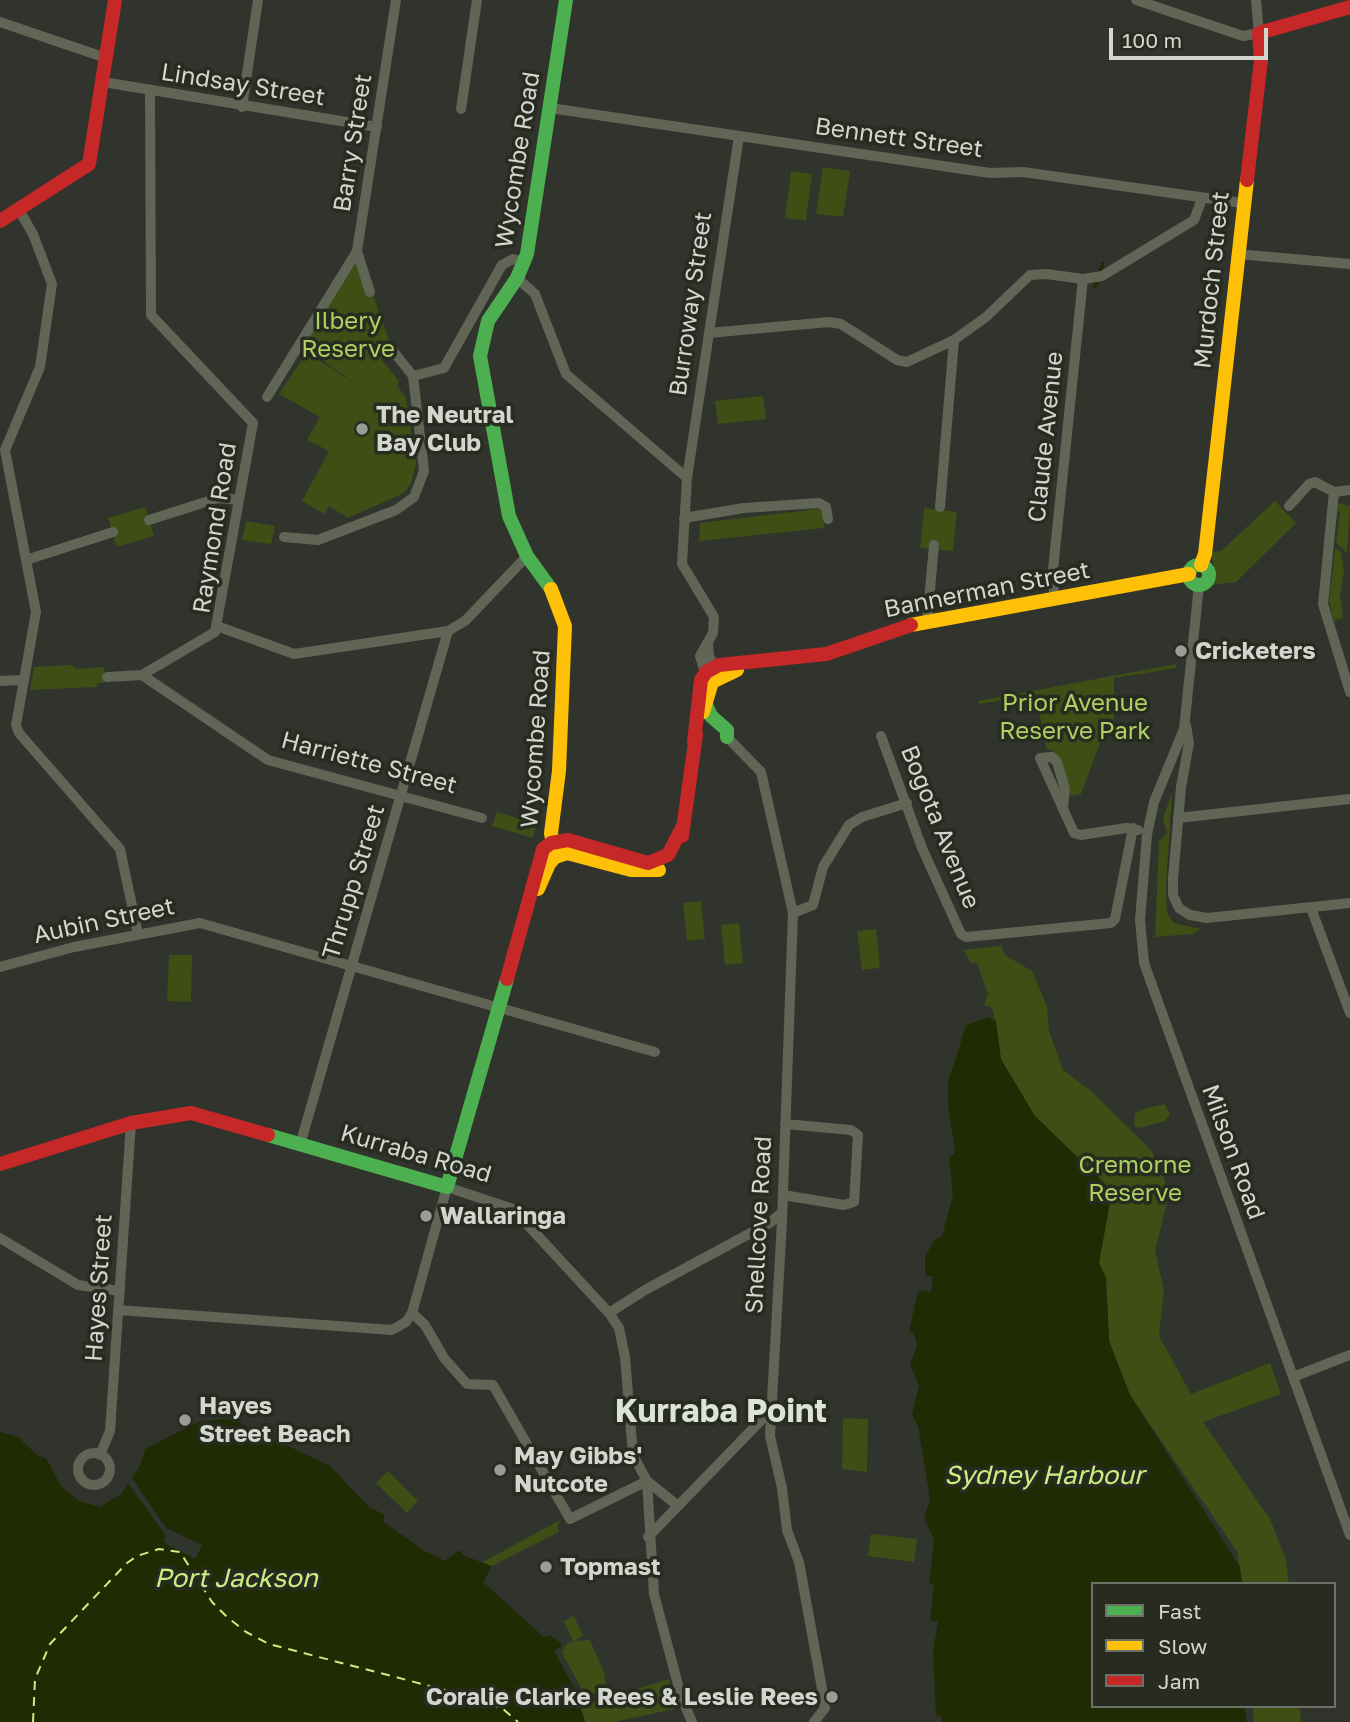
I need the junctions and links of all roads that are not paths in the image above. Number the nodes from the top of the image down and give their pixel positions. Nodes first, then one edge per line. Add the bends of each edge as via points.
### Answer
1 (115, 0) edge
2 (258, 0) edge
3 (396, 0) edge
4 (477, 0) edge
5 (566, 0) edge
6 (1136, 0) edge
7 (1256, 0) edge
8 (1350, 8) edge
9 (0, 22) edge
10 (1259, 33) junction
11 (106, 58) junction
12 (103, 82) junction
13 (150, 91) junction
14 (242, 107) junction
15 (550, 108) junction
16 (461, 109) dead end
17 (377, 127) junction
18 (738, 136) junction
19 (1202, 199) junction
20 (1242, 203) junction
21 (19, 210) junction
22 (2, 216) edge
23 (357, 250) junction
24 (1237, 254) junction
25 (525, 262) junction
26 (1350, 264) edge
27 (517, 278) junction
28 (1083, 279) junction
29 (370, 292) dead end
30 (709, 333) junction
31 (954, 340) junction
32 (393, 351) dead end
33 (413, 376) junction
34 (267, 397) dead end
35 (687, 478) junction
36 (1350, 490) edge
37 (1334, 492) junction
38 (239, 500) junction
39 (1289, 506) dead end
40 (940, 507) dead end
41 (684, 518) junction
42 (828, 519) dead end
43 (149, 520) dead end
44 (113, 532) dead end
45 (284, 537) dead end
46 (934, 545) dead end
47 (527, 556) junction
48 (26, 560) junction
49 (1194, 579) junction
50 (1055, 599) junction
51 (927, 623) junction
52 (217, 626) junction
53 (448, 631) junction
54 (142, 675) junction
55 (712, 675) junction
56 (107, 677) dead end
57 (23, 680) junction
58 (0, 681) edge
59 (1350, 692) edge
60 (705, 703) junction
61 (1186, 720) junction
62 (881, 736) dead end
63 (727, 737) joint
64 (694, 741) junction
65 (1166, 774) junction
66 (1181, 787) junction
67 (402, 795) junction
68 (1350, 799) edge
69 (907, 803) junction
70 (1063, 808) junction
71 (482, 818) dead end
72 (1178, 818) junction
73 (1133, 828) junction
74 (1147, 835) junction
75 (553, 850) junction
76 (1350, 903) edge
77 (1311, 908) junction
78 (793, 913) junction
79 (138, 934) junction
80 (351, 966) junction
81 (0, 967) edge
82 (500, 1009) junction
83 (1350, 1013) edge
84 (655, 1052) dead end
85 (131, 1123) junction
86 (785, 1124) junction
87 (300, 1145) junction
88 (0, 1164) edge
89 (447, 1187) junction
90 (783, 1195) junction
91 (781, 1213) junction
92 (0, 1238) edge
93 (120, 1290) junction
94 (118, 1310) junction
95 (609, 1313) junction
96 (412, 1314) junction
97 (1350, 1355) edge
98 (1293, 1377) junction
99 (771, 1410) junction
100 (100, 1455) dead end
101 (648, 1480) junction
102 (678, 1506) junction
103 (1350, 1535) edge
104 (648, 1536) junction
105 (692, 1722) edge
106 (814, 1722) edge

1 - 11 main road
2 - 14 street
3 - 17 street, Barry Street
4 - 16 street
5 - 15 main road, Wycombe Road
6 - 10 street via 1240,36
7 - 10 street, Murdoch Street
8 - 10 main road
9 - 11 street
10 - 20 main road, Murdoch Street via 1261,60
11 - 12 main road
12 - 13 street, Lindsay Street
12 - 21 main road via 89,164
13 - 14 street, Lindsay Street
13 - 38 street, Raymond Road via 151,315 253,424
14 - 17 street, Lindsay Street
15 - 18 street, Bennett Street
15 - 25 main road, Wycombe Road
17 - 23 street, Barry Street
18 - 19 street, Bennett Street
18 - 30 street, Burroway Street
19 - 20 street, Bennett Street
19 - 28 street via 1194,220 1102,276
20 - 24 main road, Murdoch Street
21 - 22 main road
21 - 48 street via 52,284 40,367 5,450
23 - 29 street, Barry Street
23 - 34 street
24 - 26 street
24 - 49 main road, Murdoch Street via 1201,565 1209,577
25 - 27 main road, Wycombe Road
25 - 33 street via 513,259 502,265 444,368
27 - 35 street via 535,294 566,374
27 - 47 main road, Wycombe Road via 488,321 480,363 509,516
28 - 31 street via 1030,275
28 - 50 street, Claude Avenue via 1052,579
30 - 31 street via 830,322 906,362
30 - 35 street, Burroway Street
31 - 40 street
32 - 33 street
33 - 45 street via 424,471 414,497 396,510 318,540
35 - 41 street
36 - 37 street
37 - 39 street via 1315,482
37 - 59 street via 1323,604
38 - 43 street via 218,498
38 - 52 street, Raymond Road
41 - 42 street via 819,503 826,507
41 - 55 street via 683,568 714,617 714,628 700,656
44 - 48 street
46 - 51 street
47 - 53 street, Raymond Road via 465,621
47 - 75 main road, Wycombe Road via 550,584 565,626
48 - 57 street via 36,612
49 - 50 main road, Bannerman Street
49 - 61 street
50 - 51 main road, Bannerman Street
51 - 55 main road, Bannerman Street via 894,629 830,653
52 - 53 street, Raymond Road via 294,654
52 - 54 street via 215,632
53 - 67 street, Thrupp Street
54 - 56 street
54 - 67 street, Harriette Street via 268,760
55 - 60 main road
55 - 64 main road via 696,707
57 - 58 street
57 - 79 street via 16,730 120,849
60 - 63 main road via 711,716 727,730
60 - 64 main road
61 - 65 street
61 - 66 street via 1189,743
62 - 69 street, Bogota Avenue
63 - 78 street, Shellcove Road via 761,772
64 - 75 main road via 681,845 675,860 663,869 631,870
65 - 66 street
65 - 74 street, Milson Road
66 - 72 street
67 - 71 street, Harriette Street
67 - 80 street, Thrupp Street
68 - 72 street
69 - 73 street, Bogota Avenue via 961,934 969,938 1111,923
69 - 78 street via 849,825 823,867 813,905
70 - 70 street via 1051,787 1040,758 1052,757 1057,762 1064,785
70 - 73 street via 1077,835
72 - 77 street via 1173,895 1179,908 1208,918
73 - 74 street
74 - 98 street, Milson Road via 1140,920 1147,975
75 - 82 main road, Wycombe Road via 529,905
76 - 77 street
77 - 83 street
78 - 86 street, Shellcove Road
79 - 80 street, Aubin Street via 200,923
79 - 81 street, Aubin Street
80 - 82 street, Aubin Street
80 - 87 street, Thrupp Street
82 - 84 street, Aubin Street
82 - 89 main road, Wycombe Road
85 - 87 main road, Kurraba Road via 191,1113
85 - 88 main road, Kurraba Road
85 - 93 street, Hayes Street
86 - 90 street, Shellcove Road
86 - 90 street via 851,1130 858,1135 854,1202 844,1205
87 - 89 main road, Kurraba Road
89 - 95 street, Kurraba Road via 513,1209
89 - 96 street
90 - 91 street, Shellcove Road
91 - 95 street
91 - 99 street, Shellcove Road
92 - 93 street via 78,1285
93 - 94 street, Hayes Street
94 - 96 street via 381,1331 401,1325
94 - 100 street, Hayes Street via 110,1431
95 - 101 street, Kurraba Road via 622,1342 633,1455
96 - 101 street via 467,1384 493,1385 570,1519
97 - 98 street
98 - 103 street, Milson Road
99 - 102 street
99 - 106 street, Shellcove Road via 771,1442 787,1530 799,1562 823,1694 824,1710
101 - 102 street, Kurraba Road
101 - 104 street, Kurraba Road
102 - 104 street
104 - 105 street, Kurraba Road via 653,1594

